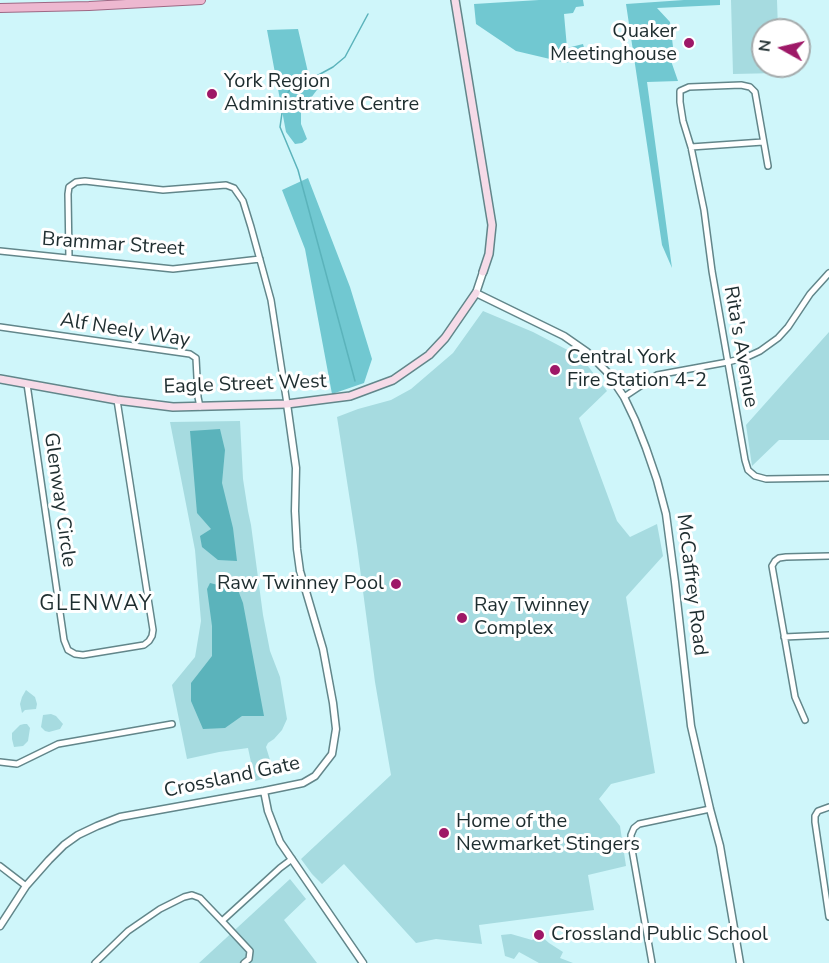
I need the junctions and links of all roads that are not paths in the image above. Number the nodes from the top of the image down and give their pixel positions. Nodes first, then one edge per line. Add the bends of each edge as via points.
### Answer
1 (201, 0) edge
2 (455, 0) edge
3 (67, 3) edge
4 (0, 8) edge
5 (763, 142) junction
6 (691, 147) junction
7 (768, 166) dead end
8 (0, 251) edge
9 (69, 258) junction
10 (260, 259) junction
11 (483, 272) joint
12 (829, 273) edge
13 (476, 293) junction
14 (0, 327) edge
15 (728, 362) junction
16 (0, 379) edge
17 (27, 384) junction
18 (624, 397) junction
19 (117, 400) junction
20 (287, 404) junction
21 (200, 407) junction
22 (829, 478) edge
23 (829, 556) edge
24 (829, 635) edge
25 (784, 637) junction
26 (805, 720) dead end
27 (172, 724) dead end
28 (0, 762) edge
29 (264, 791) junction
30 (829, 807) edge
31 (710, 809) junction
32 (292, 859) junction
33 (0, 867) edge
34 (26, 886) junction
35 (829, 916) edge
36 (222, 921) junction
37 (0, 926) edge
38 (95, 963) edge
39 (244, 963) edge
40 (363, 963) edge
41 (652, 963) edge
42 (740, 963) edge

1 - 3 main road
2 - 11 main road, Eagle Street West via 492,225
3 - 4 main road
5 - 6 street
5 - 6 street, Rita's Avenue via 755,92 750,87 689,87 680,91 680,102
5 - 7 street
6 - 15 street, Rita's Avenue
8 - 9 street, Brammar Street
9 - 10 street, Brammar Street via 173,269
9 - 10 street via 69,187 85,181 163,190 226,185 234,188 243,201
10 - 20 street via 271,300
11 - 13 street, Eagle Street West
12 - 15 street via 778,338 760,351
13 - 18 street, McCaffrey Road via 564,336 587,352
13 - 20 main road, Eagle Street West via 429,355 393,380 351,396
14 - 21 street, Alf Neely Way via 190,354 196,358
15 - 18 street via 657,375
15 - 22 street, Rita's Avenue via 748,470 766,479
16 - 17 main road, Eagle Street West
17 - 19 main road, Eagle Street West
17 - 19 street, Glenway Circle via 64,640 68,650 75,654 144,645 153,630
18 - 31 street, McCaffrey Road via 646,448 666,513 691,726
19 - 21 main road, Eagle Street West
20 - 21 main road, Eagle Street West
20 - 29 street, Crossland Gate via 296,468 300,571 323,649 336,729 332,754 315,776 303,783
23 - 25 street via 786,556 772,566
24 - 25 street
25 - 26 street via 795,697
27 - 28 street via 58,744 17,764
29 - 32 street via 280,843
29 - 34 street, Crossland Gate via 120,817 97,826 64,845
30 - 35 street via 818,811 815,822
31 - 41 street via 639,824 631,835
31 - 42 street, McCaffrey Road
32 - 36 street
32 - 40 street
33 - 34 street
34 - 37 street, Crossland Gate
36 - 38 street via 200,898 183,897 128,931
36 - 39 street via 250,951

